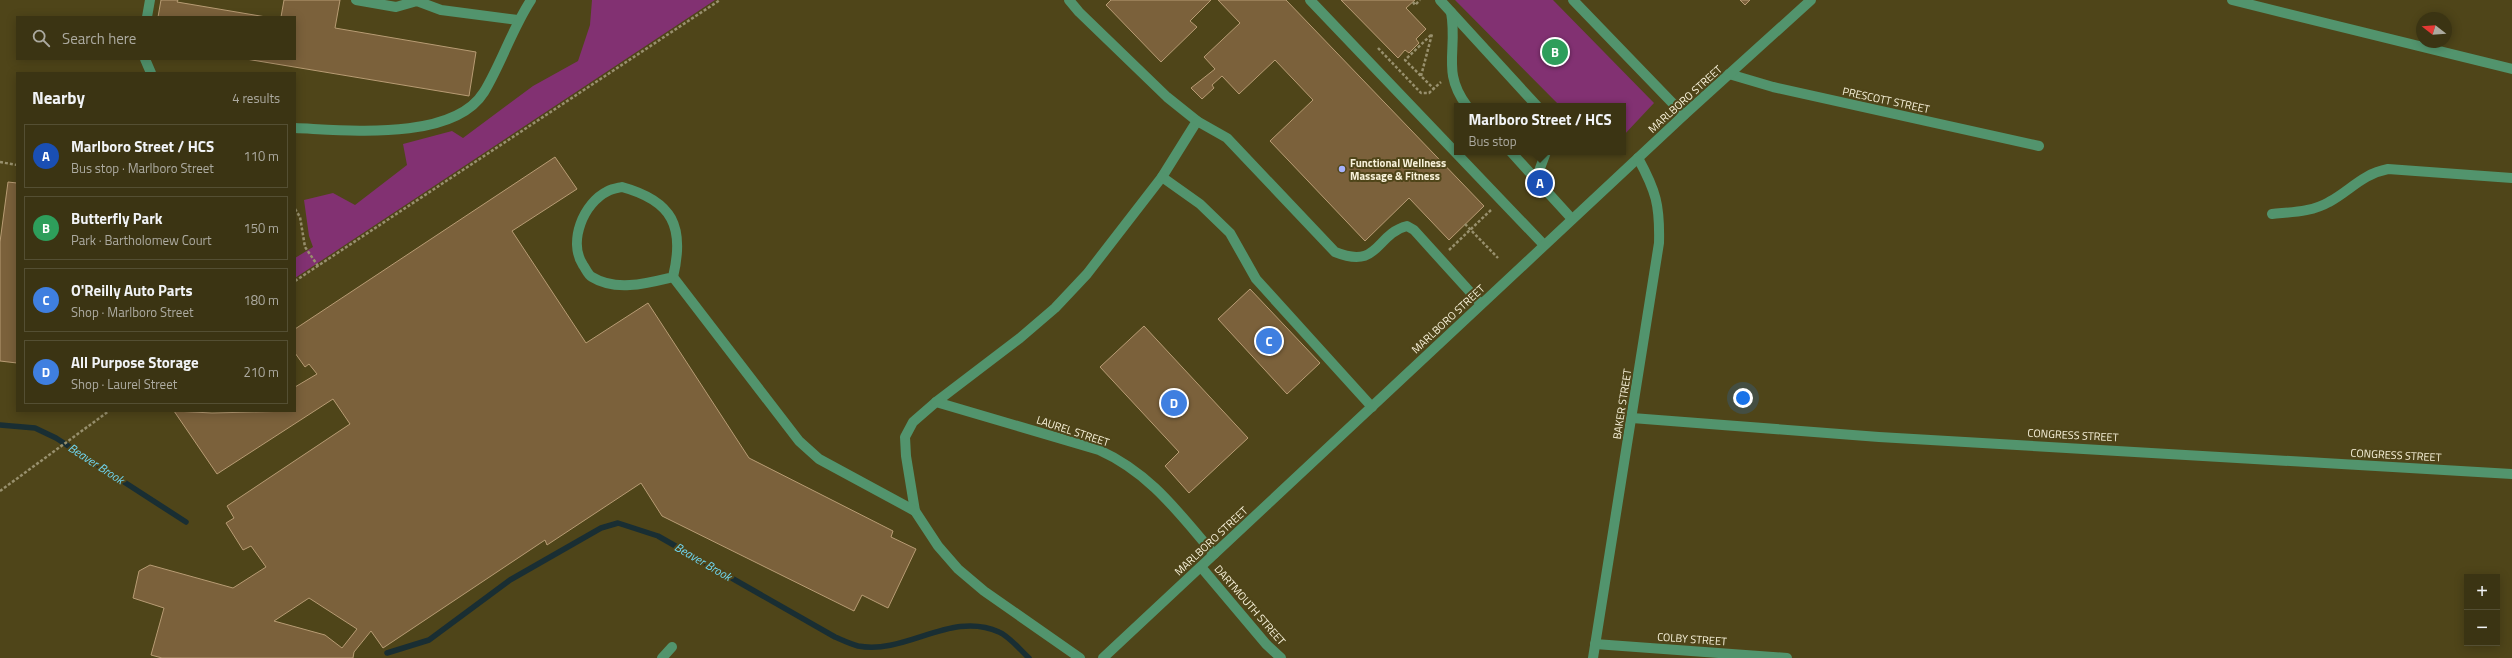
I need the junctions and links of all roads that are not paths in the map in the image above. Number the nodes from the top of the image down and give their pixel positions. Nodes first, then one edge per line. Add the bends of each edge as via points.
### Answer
1 (150, 0) edge
2 (356, 0) edge
3 (531, 0) edge
4 (1069, 0) edge
5 (1310, 0) edge
6 (1440, 0) edge
7 (1573, 0) edge
8 (1810, 0) edge
9 (2232, 0) edge
10 (417, 1) edge
11 (1450, 12) junction
12 (147, 16) edge
13 (518, 20) junction
14 (145, 60) edge
15 (2512, 69) edge
16 (151, 72) edge
17 (1729, 74) junction
18 (1465, 103) edge
19 (1534, 103) edge
20 (1684, 115) junction
21 (1197, 121) junction
22 (296, 128) edge
23 (2039, 146) dead end
24 (1454, 151) edge
25 (1458, 155) edge
26 (1514, 155) edge
27 (1545, 155) edge
28 (1638, 158) junction
29 (1162, 177) junction
30 (2512, 178) edge
31 (1540, 183) junction
32 (2272, 214) dead end
33 (1572, 219) junction
34 (1544, 245) junction
35 (673, 277) junction
36 (1481, 304) junction
37 (936, 402) junction
38 (1372, 407) junction
39 (1632, 418) junction
40 (2512, 474) edge
41 (915, 512) junction
42 (1214, 554) junction
43 (1201, 567) junction
44 (1596, 644) junction
45 (672, 647) dead end
46 (662, 658) edge
47 (1080, 658) edge
48 (1103, 658) edge
49 (1281, 658) edge
50 (1593, 658) edge
51 (1787, 658) edge

1 - 12 street
2 - 10 street via 396,8
3 - 13 street
4 - 21 street via 1078,12 1167,97
5 - 24 street
6 - 11 street
7 - 20 street
8 - 17 street, MARLBORO STREET
9 - 15 street
10 - 13 street via 441,10
11 - 18 street via 1454,37 1451,72 1456,90
11 - 19 street
13 - 22 street via 483,93 466,110 447,120 420,126 360,131
14 - 16 street
17 - 20 street, MARLBORO STREET
17 - 23 street, PRESCOTT STREET via 1773,87
20 - 28 street, MARLBORO STREET
21 - 29 street
21 - 36 street via 1227,138 1335,252 1359,258 1373,252 1400,227 1407,226 1414,230
25 - 34 street
26 - 31 street
27 - 31 street via 1539,171
28 - 33 street, MARLBORO STREET
28 - 39 street, BAKER STREET via 1653,186 1660,220 1659,243
29 - 37 street via 1087,274 1055,308
29 - 38 street via 1200,204 1230,233 1256,280
30 - 32 street via 2388,169 2373,172 2329,202 2313,209
31 - 33 street
33 - 34 street, MARLBORO STREET
34 - 36 street, MARLBORO STREET
35 - 35 street via 633,285 608,284 591,277 580,260 577,244 580,225 590,206 607,191 622,187 645,193 665,209 677,229 679,253
35 - 41 street via 799,441 819,459
36 - 38 street, MARLBORO STREET
37 - 41 street via 913,422 905,437
37 - 42 street, LAUREL STREET via 1099,450 1121,460 1153,485
38 - 42 street, MARLBORO STREET
39 - 40 street, CONGRESS STREET via 1878,437
39 - 44 street, BAKER STREET
41 - 47 street via 958,569 984,591
42 - 43 street, MARLBORO STREET
43 - 48 street, MARLBORO STREET
43 - 49 street, DARTMOUTH STREET via 1266,644
44 - 50 street, BAKER STREET
44 - 51 street, COLBY STREET
45 - 46 street

